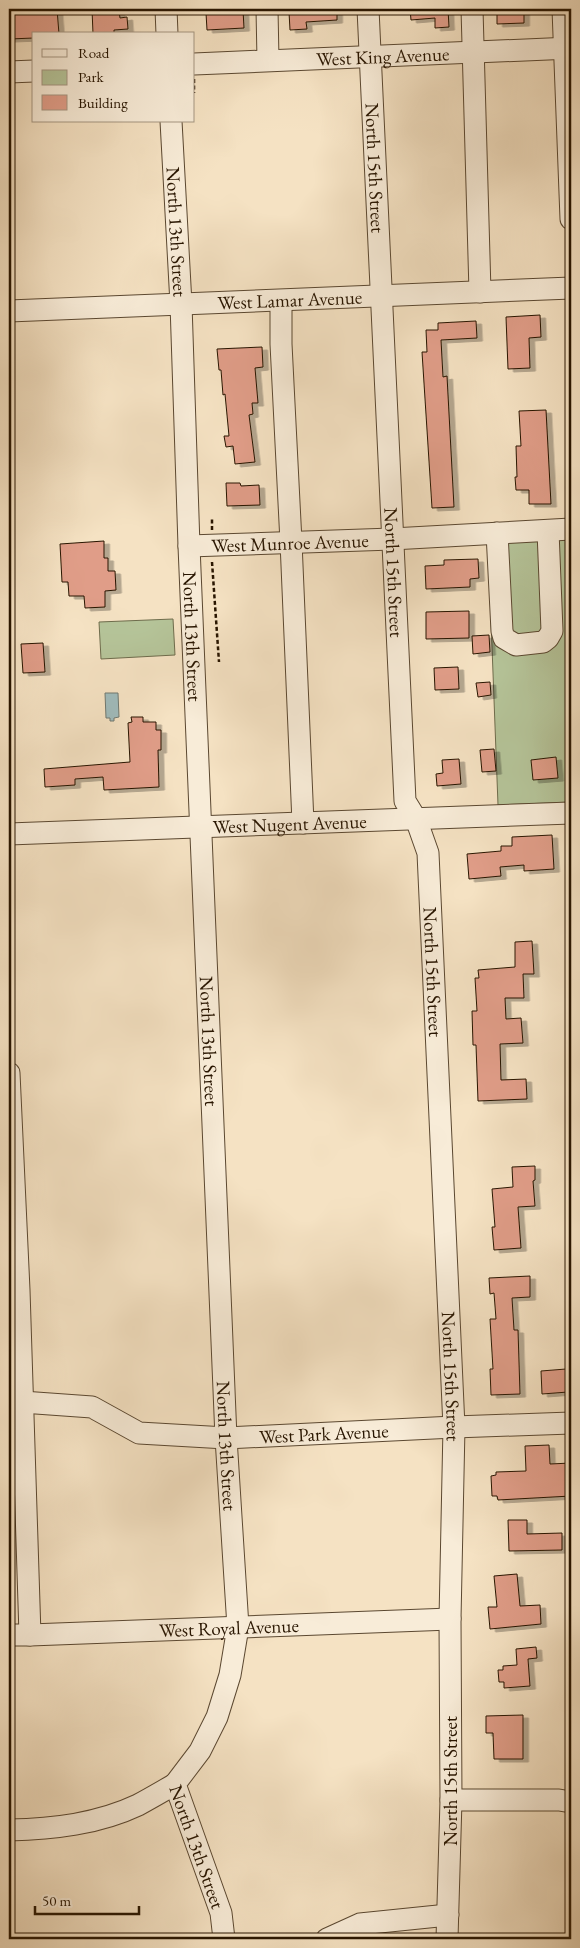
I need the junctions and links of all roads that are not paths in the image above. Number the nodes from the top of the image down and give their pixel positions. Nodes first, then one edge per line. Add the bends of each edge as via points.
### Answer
1 (166, 9) edge
2 (267, 9) edge
3 (368, 9) edge
4 (472, 9) edge
5 (563, 9) edge
6 (167, 32) edge
7 (568, 48) edge
8 (473, 52) junction
9 (370, 56) junction
10 (268, 60) junction
11 (195, 64) edge
12 (32, 71) edge
13 (9, 72) edge
14 (171, 122) edge
15 (571, 219) edge
16 (571, 288) edge
17 (480, 292) junction
18 (382, 297) junction
19 (281, 300) junction
20 (181, 304) junction
21 (9, 311) edge
22 (571, 529) edge
23 (548, 531) junction
24 (497, 533) junction
25 (392, 538) junction
26 (291, 542) junction
27 (188, 546) junction
28 (571, 813) edge
29 (416, 820) junction
30 (303, 823) junction
31 (201, 827) junction
32 (9, 834) edge
33 (9, 1073) edge
34 (14, 1290) edge
35 (22, 1402) junction
36 (571, 1423) edge
37 (454, 1427) junction
38 (226, 1438) junction
39 (450, 1619) junction
40 (238, 1627) junction
41 (19, 1635) edge
42 (176, 1784) junction
43 (450, 1800) junction
44 (571, 1802) edge
45 (9, 1830) edge
46 (448, 1915) junction
47 (224, 1939) edge
48 (327, 1939) edge
49 (447, 1939) edge

1 - 6 street
2 - 10 street
3 - 9 street, North 15th Street
4 - 8 street
5 - 7 street
7 - 8 street, West King Avenue
7 - 15 street
8 - 9 street, West King Avenue
8 - 17 street
9 - 10 street, West King Avenue
9 - 18 street, North 15th Street
10 - 11 street, West King Avenue
12 - 13 street
14 - 20 street, North 13th Street
16 - 17 street, West Lamar Avenue
17 - 18 street, West Lamar Avenue
18 - 19 street, West Lamar Avenue
18 - 25 street, North 15th Street
19 - 20 street, West Lamar Avenue
19 - 26 street
20 - 21 street, West Lamar Avenue
20 - 27 street, North 13th Street
22 - 23 street, West Munroe Avenue
23 - 24 street, West Munroe Avenue
23 - 24 street via 552,630 543,642 516,645 504,638 502,631
24 - 25 street, West Munroe Avenue
25 - 26 street, West Munroe Avenue
25 - 29 street, North 15th Street via 405,801
26 - 27 street, West Munroe Avenue
26 - 30 street
27 - 31 street, North 13th Street
28 - 29 street, West Nugent Avenue
29 - 30 street, West Nugent Avenue
29 - 37 street, North 15th Street via 428,853
30 - 31 street, West Nugent Avenue
31 - 32 street, West Nugent Avenue
31 - 38 street, North 13th Street
33 - 34 street
34 - 35 street
35 - 38 street, West Park Avenue via 92,1406 138,1434
35 - 41 street
36 - 37 street, West Park Avenue
37 - 38 street, West Park Avenue
37 - 39 street, North 15th Street
38 - 40 street, North 13th Street
39 - 40 street, West Royal Avenue
39 - 43 street, North 15th Street
40 - 41 street, West Royal Avenue
40 - 42 street, North 13th Street via 230,1675 217,1718 200,1751
42 - 45 street via 137,1805 97,1819 48,1829
42 - 47 street, North 13th Street via 220,1913
43 - 44 street
43 - 46 street, North 15th Street
46 - 48 street via 360,1924
46 - 49 street, North 15th Street

